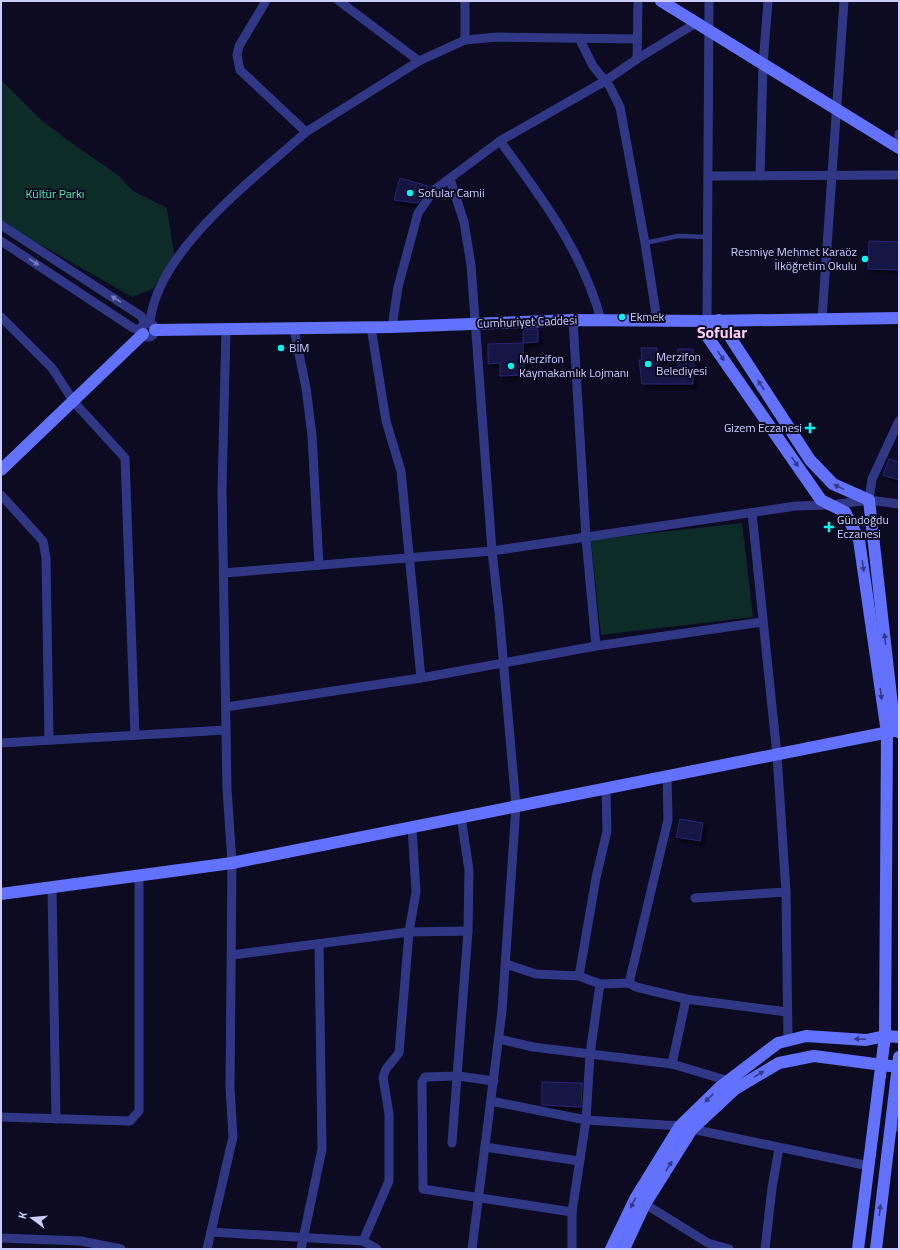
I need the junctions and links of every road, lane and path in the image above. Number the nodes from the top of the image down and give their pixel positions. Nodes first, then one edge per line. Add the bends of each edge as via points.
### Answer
1 (266, 1) edge
2 (339, 1) edge
3 (465, 1) edge
4 (638, 1) edge
5 (661, 1) edge
6 (709, 1) edge
7 (768, 1) edge
8 (844, 1) edge
9 (696, 23) junction
10 (709, 31) junction
11 (579, 38) junction
12 (637, 39) junction
13 (464, 40) junction
14 (637, 59) junction
15 (419, 61) junction
16 (763, 65) junction
17 (605, 81) junction
18 (836, 109) junction
19 (306, 132) junction
20 (899, 134) edge
21 (500, 141) junction
22 (899, 148) edge
23 (831, 175) junction
24 (899, 175) edge
25 (709, 176) junction
26 (760, 176) junction
27 (450, 179) junction
28 (2, 229) edge
29 (708, 237) junction
30 (1, 241) edge
31 (645, 243) junction
32 (1, 317) edge
33 (899, 318) edge
34 (822, 319) junction
35 (573, 320) junction
36 (601, 320) junction
37 (656, 320) junction
38 (713, 321) junction
39 (475, 324) junction
40 (371, 327) junction
41 (392, 327) junction
42 (147, 328) junction
43 (294, 329) junction
44 (226, 330) junction
45 (74, 402) junction
46 (899, 420) edge
47 (1, 470) edge
48 (1, 495) edge
49 (869, 500) junction
50 (899, 504) edge
51 (832, 505) junction
52 (752, 513) junction
53 (586, 538) junction
54 (492, 551) junction
55 (409, 558) junction
56 (319, 565) junction
57 (224, 573) junction
58 (762, 622) junction
59 (596, 646) junction
60 (504, 662) junction
61 (421, 678) junction
62 (226, 707) junction
63 (226, 730) junction
64 (896, 733) edge
65 (135, 735) junction
66 (49, 740) junction
67 (1, 743) edge
68 (777, 755) junction
69 (667, 776) junction
70 (606, 788) junction
71 (516, 806) junction
72 (461, 817) junction
73 (412, 827) junction
74 (232, 863) junction
75 (139, 876) junction
76 (52, 888) junction
77 (786, 892) junction
78 (1, 894) edge
79 (694, 898) dead end
80 (468, 931) junction
81 (409, 932) junction
82 (319, 944) junction
83 (232, 955) junction
84 (506, 964) junction
85 (579, 976) junction
86 (629, 983) junction
87 (600, 984) junction
88 (686, 999) junction
89 (788, 1012) junction
90 (885, 1036) junction
91 (899, 1037) edge
92 (499, 1039) junction
93 (788, 1041) junction
94 (590, 1054) junction
95 (899, 1062) edge
96 (672, 1064) junction
97 (882, 1064) junction
98 (458, 1076) junction
99 (494, 1080) junction
100 (729, 1080) junction
101 (491, 1101) junction
102 (1, 1117) edge
103 (56, 1119) junction
104 (586, 1120) junction
105 (680, 1126) junction
106 (895, 1127) edge
107 (692, 1129) junction
108 (452, 1144) dead end
109 (485, 1147) junction
110 (779, 1148) junction
111 (579, 1161) junction
112 (869, 1166) junction
113 (478, 1199) junction
114 (645, 1204) junction
115 (572, 1212) junction
116 (211, 1232) junction
117 (304, 1237) junction
118 (1, 1238) edge
119 (363, 1241) junction
120 (81, 1245) edge
121 (121, 1249) edge
122 (207, 1249) edge
123 (301, 1249) edge
124 (377, 1249) edge
125 (472, 1249) edge
126 (572, 1249) edge
127 (611, 1249) edge
128 (624, 1249) edge
129 (729, 1249) edge
130 (765, 1249) edge
131 (858, 1249) edge
132 (876, 1249) edge

1 - 19 street via 239,46 237,55 240,70
2 - 15 street
3 - 13 street
4 - 12 street
5 - 9 street
6 - 10 street
7 - 16 street
8 - 18 street
9 - 10 street
9 - 14 street
10 - 16 street
10 - 25 street
11 - 12 street
11 - 13 street via 497,37
11 - 17 street via 593,66
12 - 14 street
13 - 15 street
14 - 17 street
15 - 19 street
16 - 18 street
16 - 26 street
17 - 21 street
17 - 31 street via 620,107
18 - 22 street
18 - 23 street
19 - 42 street via 189,241 164,279
20 - 22 street
21 - 27 street
21 - 36 street via 574,249 592,290
23 - 24 street
23 - 26 street
23 - 34 street
25 - 26 street
25 - 29 street
27 - 39 street via 460,207 468,243
27 - 41 street via 434,190 418,213 398,287
42 -> 28 street via 141,316
29 - 31 lane via 678,236
29 - 38 street
30 -> 42 street via 133,328
31 - 37 street
32 - 45 street via 52,368
33 - 34 street, Cumhuriyet Caddesi
34 - 38 street, Cumhuriyet Caddesi
35 - 36 street, Cumhuriyet Caddesi
35 - 39 street, Cumhuriyet Caddesi
35 - 53 street
36 - 37 street, Cumhuriyet Caddesi
37 - 38 street, Cumhuriyet Caddesi
49 -> 38 street via 833,484 810,460
38 -> 51 street via 707,336 821,500
39 - 41 street, Cumhuriyet Caddesi
39 - 54 street
40 - 41 street, Cumhuriyet Caddesi
40 - 43 street, Cumhuriyet Caddesi
40 - 55 street via 386,421 400,471
42 - 44 street, Cumhuriyet Caddesi
42 - 45 street
43 - 44 street, Cumhuriyet Caddesi
43 - 56 street via 310,415
44 - 57 street via 222,489
45 - 47 street
45 - 65 street via 125,458
46 - 49 street via 872,479
48 - 66 street via 43,541 46,558
49 - 50 street
49 - 51 street
64 -> 49 street
51 - 52 street via 796,506
51 -> 64 street via 845,512 859,540
52 - 53 street
52 - 58 street
53 - 54 street
53 - 59 street
54 - 55 street
54 - 60 street
55 - 56 street
55 - 61 street
56 - 57 street
57 - 62 street
58 - 59 street
58 - 68 street
59 - 60 street
60 - 61 street
60 - 71 street
61 - 62 street
62 - 63 street
63 - 65 street
63 - 74 street
64 - 68 street
64 - 90 street
65 - 66 street
66 - 67 street
68 - 69 street
68 - 77 street
69 - 70 street
69 - 86 street via 668,820
70 - 71 street
70 - 85 street via 607,831
71 - 72 street
71 - 84 street
72 - 73 street
72 - 80 street via 469,870
73 - 74 street
73 - 81 street via 416,892
74 - 75 street
74 - 83 street
75 - 76 street
75 - 103 street via 139,1110 130,1121
76 - 78 street
76 - 103 street
77 - 79 street
77 - 89 street
80 - 81 street
80 - 98 street
81 - 82 street
81 - 119 street via 399,1053 383,1077 389,1114 389,1181
82 - 83 street
82 - 117 street via 322,1149
83 - 116 street via 230,1088 233,1137
84 - 85 street via 536,974
84 - 92 street
85 - 87 street
86 - 87 street
86 - 88 street
87 - 94 street
88 - 89 street
88 - 96 street
89 - 93 street
90 - 91 street
90 -> 93 street via 866,1040 806,1036
90 - 97 street
92 - 94 street via 533,1047
92 - 99 street
93 - 100 street via 778,1043
94 - 96 street
94 - 104 street
95 - 97 street
95 - 106 street
96 - 100 street
107 -> 97 street via 734,1089 779,1063 814,1056
97 - 112 street
98 - 99 street
98 - 108 street
98 - 113 street via 426,1077 422,1082 423,1189
99 - 101 street
100 -> 105 street
101 - 104 street
101 - 109 street
102 - 103 street
104 - 105 street
104 - 111 street
105 -> 127 street via 635,1199
132 -> 106 street
107 - 110 street
114 -> 107 street
109 - 111 street
109 - 113 street
110 - 112 street
110 - 130 street
111 - 115 street
112 - 131 street
113 - 115 street
113 - 125 street
114 - 128 street
114 - 129 street via 708,1243
115 - 126 street
116 - 117 street
116 - 122 street
117 - 119 street
117 - 123 street
118 - 120 street
119 - 124 street
120 - 121 street

